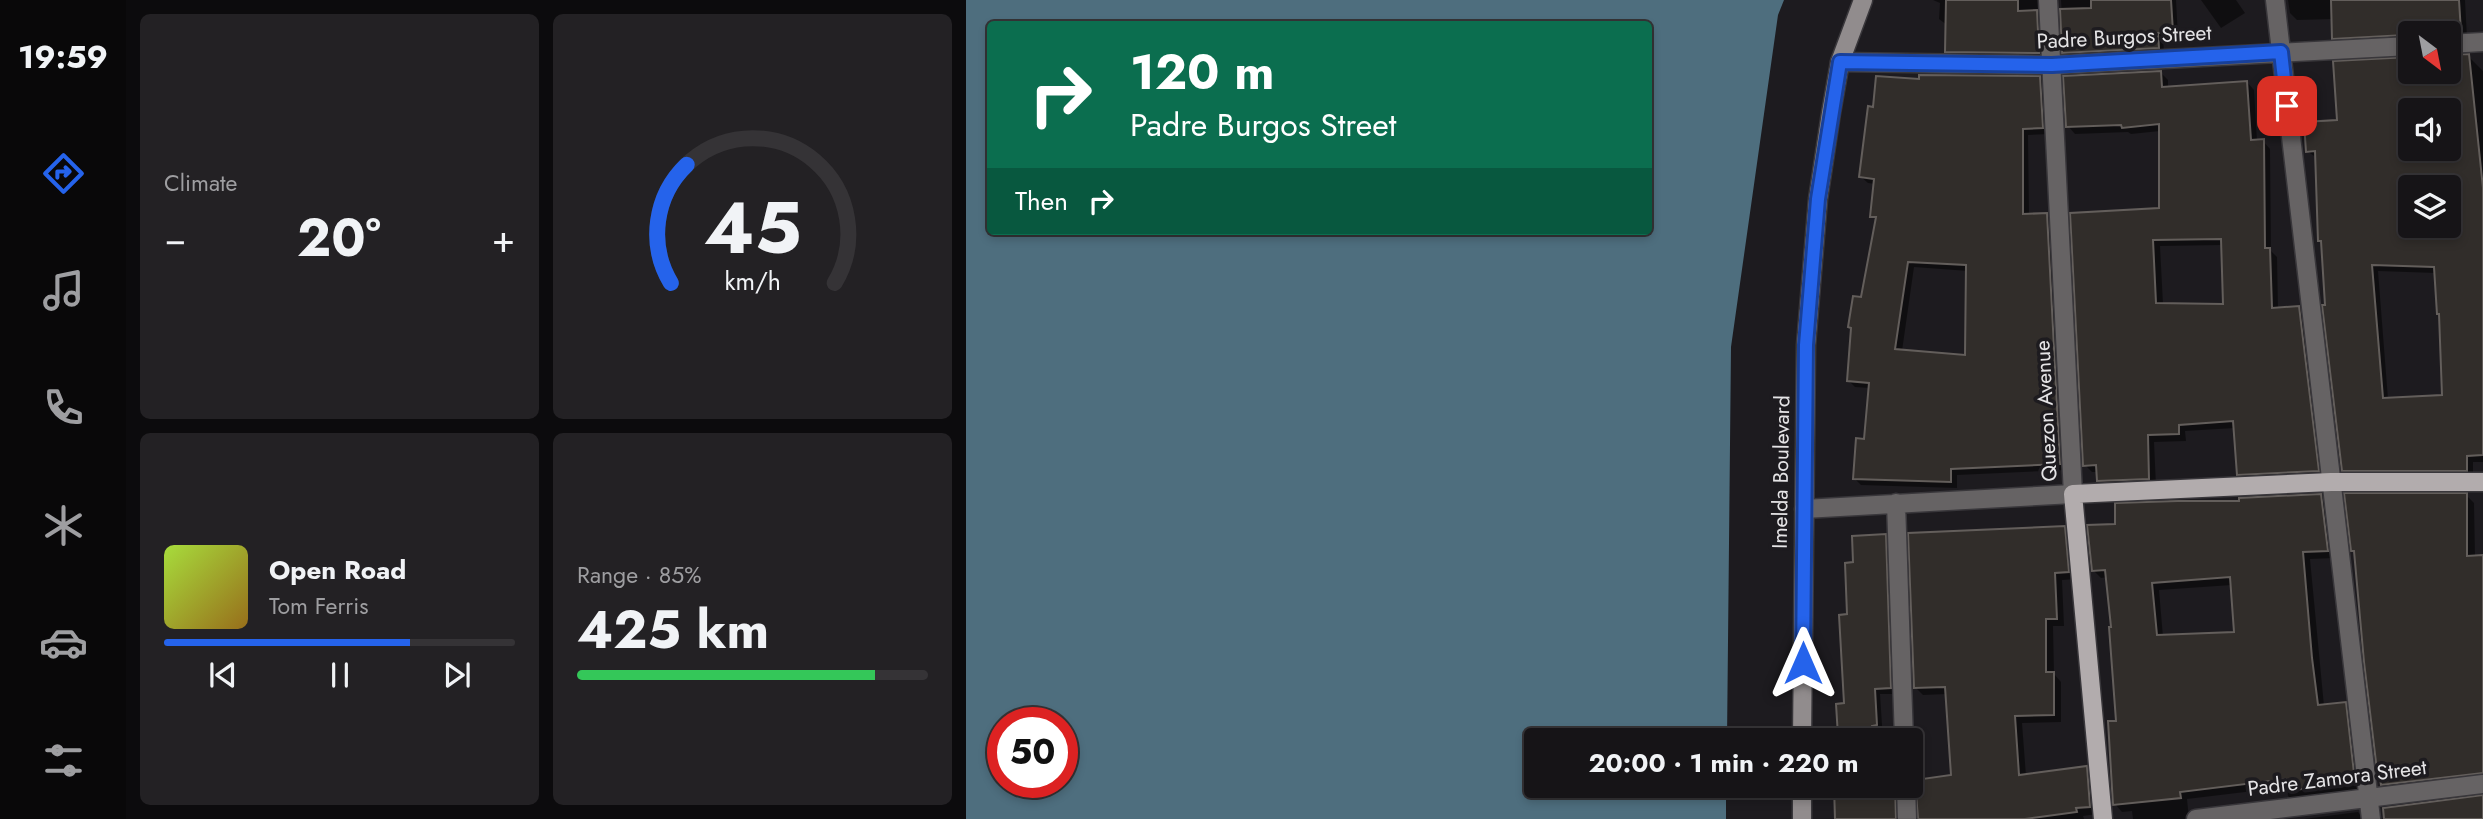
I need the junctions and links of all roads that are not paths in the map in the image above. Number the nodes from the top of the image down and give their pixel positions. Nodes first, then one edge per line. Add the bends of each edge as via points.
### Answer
1 (1863, 0) edge
2 (2048, 0) edge
3 (2275, 0) edge
4 (2483, 42) edge
5 (2461, 43) edge
6 (2398, 47) edge
7 (2281, 52) junction
8 (1840, 62) junction
9 (2052, 65) junction
10 (2331, 482) junction
11 (2483, 482) edge
12 (2073, 495) junction
13 (1896, 503) junction
14 (1804, 509) junction
15 (1802, 728) edge
16 (1905, 728) edge
17 (2483, 784) edge
18 (2368, 797) junction
19 (1802, 798) edge
20 (1906, 798) edge
21 (1802, 819) edge
22 (1907, 819) edge
23 (2103, 819) edge
24 (2196, 819) edge
25 (2371, 819) edge

1 - 8 main road, Imelda Boulevard
2 - 9 street, Quezon Avenue
3 - 7 street
4 - 5 street
6 - 7 street, Padre Burgos Street
7 - 9 street, Padre Burgos Street
7 - 10 street
8 - 9 street, Padre Burgos Street
8 - 14 main road, Imelda Boulevard via 1818,199 1808,318
9 - 12 street, Quezon Avenue
10 - 11 main road
10 - 12 main road
10 - 18 street
12 - 13 street
12 - 23 main road, Quezon Avenue
13 - 14 street
13 - 16 street
14 - 15 main road, Imelda Boulevard
17 - 18 street, Padre Zamora Street
18 - 24 street, Padre Zamora Street
18 - 25 street
19 - 21 main road
20 - 22 street

